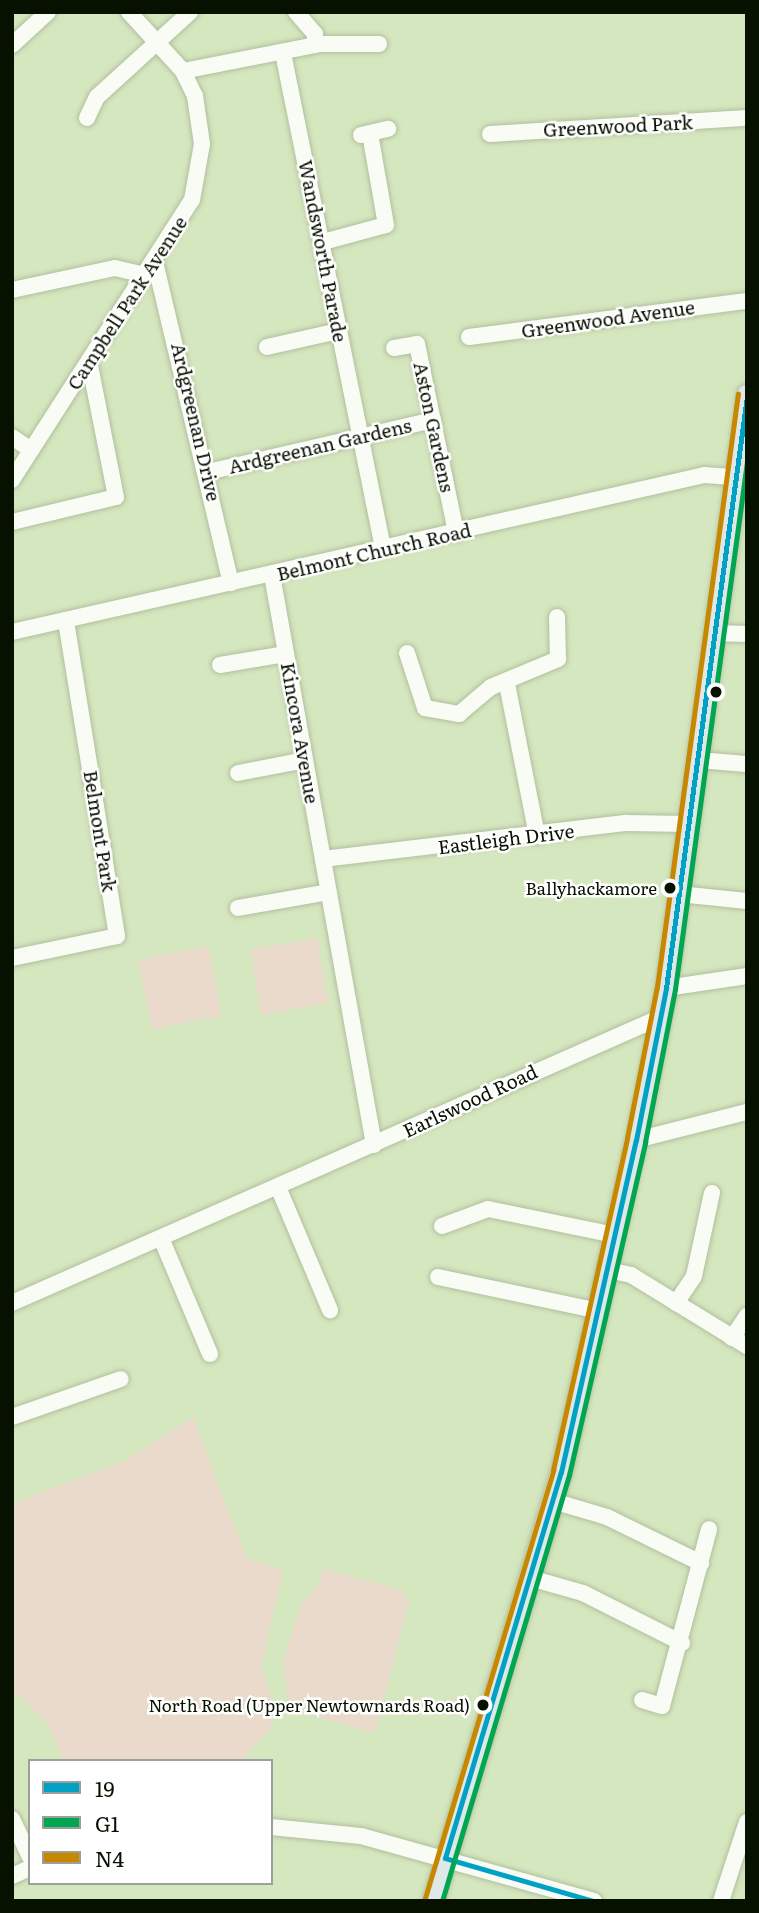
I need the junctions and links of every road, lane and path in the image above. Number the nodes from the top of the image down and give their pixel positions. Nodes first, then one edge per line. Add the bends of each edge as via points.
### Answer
1 (48, 12) edge
2 (129, 12) edge
3 (190, 12) edge
4 (296, 12) edge
5 (157, 42) junction
6 (316, 44) junction
7 (379, 44) dead end
8 (12, 45) edge
9 (283, 53) junction
10 (183, 71) junction
11 (87, 118) dead end
12 (747, 118) edge
13 (388, 129) dead end
14 (490, 134) dead end
15 (323, 243) junction
16 (150, 269) junction
17 (12, 290) edge
18 (747, 300) edge
19 (338, 331) junction
20 (469, 337) dead end
21 (267, 346) dead end
22 (394, 348) dead end
23 (89, 361) junction
24 (747, 394) edge
25 (433, 420) junction
26 (745, 422) edge
27 (12, 437) edge
28 (358, 438) junction
29 (32, 450) junction
30 (208, 472) junction
31 (736, 477) junction
32 (12, 480) edge
33 (12, 522) edge
34 (456, 533) junction
35 (383, 548) junction
36 (272, 575) junction
37 (231, 583) junction
38 (557, 617) dead end
39 (66, 620) junction
40 (12, 632) edge
41 (715, 633) junction
42 (747, 634) edge
43 (407, 653) dead end
44 (286, 654) junction
45 (220, 665) dead end
46 (507, 684) junction
47 (305, 760) junction
48 (698, 760) junction
49 (747, 764) edge
50 (238, 773) dead end
51 (689, 824) junction
52 (537, 836) junction
53 (323, 859) junction
54 (329, 892) junction
55 (679, 894) junction
56 (747, 901) edge
57 (238, 908) dead end
58 (12, 958) edge
59 (747, 976) edge
60 (666, 988) junction
61 (661, 1017) junction
62 (747, 1112) edge
63 (636, 1140) junction
64 (374, 1144) junction
65 (278, 1187) junction
66 (712, 1193) dead end
67 (442, 1226) dead end
68 (615, 1235) junction
69 (161, 1238) junction
70 (608, 1270) junction
71 (438, 1277) dead end
72 (12, 1303) edge
73 (676, 1303) junction
74 (330, 1310) dead end
75 (600, 1311) junction
76 (747, 1316) edge
77 (740, 1342) edge
78 (210, 1354) dead end
79 (121, 1379) dead end
80 (12, 1418) edge
81 (553, 1502) junction
82 (709, 1529) dead end
83 (701, 1563) junction
84 (530, 1578) junction
85 (682, 1643) junction
86 (642, 1700) dead end
87 (12, 1819) edge
88 (747, 1822) edge
89 (273, 1828) edge
90 (28, 1853) edge
91 (444, 1858) junction
92 (28, 1869) edge
93 (12, 1876) edge
94 (433, 1901) edge
95 (594, 1901) edge
96 (721, 1901) edge

1 - 8 street
2 - 5 street, Campbell Park Avenue
3 - 5 street
4 - 6 street
5 - 10 street, Campbell Park Avenue
5 - 11 street via 97,97
6 - 7 street
6 - 9 street
9 - 10 street
9 - 15 street, Wandsworth Parade
10 - 16 street, Campbell Park Avenue via 201,118 199,172 181,224
12 - 14 street, Greenwood Park
13 - 15 street via 365,134 386,225
15 - 19 street, Wandsworth Parade
16 - 17 street via 115,268
16 - 23 street, Campbell Park Avenue
16 - 30 street, Ardgreenan Drive
18 - 20 street, Greenwood Avenue
19 - 21 street
19 - 28 street, Wandsworth Parade
22 - 25 street, Aston Gardens via 417,344
23 - 29 street, Campbell Park Avenue
23 - 33 street via 116,497
24 - 26 main road
25 - 28 street, Ardgreenan Gardens
25 - 34 street, Aston Gardens
26 - 31 main road
27 - 29 street
28 - 30 street, Ardgreenan Gardens
28 - 35 street, Wandsworth Parade
29 - 32 street, Campbell Park Avenue
30 - 37 street, Ardgreenan Drive
31 - 34 street, Belmont Church Road via 704,475
31 - 41 main road
34 - 35 street, Belmont Church Road
35 - 36 street, Belmont Church Road
36 - 37 street, Belmont Church Road
36 - 44 street, Kincora Avenue
37 - 39 street, Belmont Church Road
38 - 46 street via 558,659
39 - 40 street, Belmont Church Road
39 - 58 street, Belmont Park via 117,936
41 - 42 street
41 - 48 main road
43 - 46 street via 425,708 443,715 472,708 481,693
44 - 45 street
44 - 47 street, Kincora Avenue
46 - 52 street
47 - 50 street
47 - 53 street, Kincora Avenue
48 - 49 street
48 - 51 main road
51 - 52 street, Eastleigh Drive via 627,823
51 - 55 main road
52 - 53 street, Eastleigh Drive
53 - 54 street, Kincora Avenue
54 - 57 street
54 - 64 street, Kincora Avenue
55 - 56 street
55 - 60 main road
59 - 60 street
60 - 61 main road
61 - 63 main road
61 - 64 street, Earlswood Road
62 - 63 street
63 - 68 main road
64 - 65 street, Earlswood Road
65 - 69 street, Earlswood Road
65 - 74 street
66 - 73 street via 694,1276
67 - 68 street via 493,1210
68 - 70 main road
69 - 72 street, Earlswood Road
69 - 78 street
70 - 73 street via 631,1275
70 - 75 main road
71 - 75 street
73 - 77 street
75 - 81 main road
76 - 77 street
79 - 80 street
81 - 83 street via 607,1517
81 - 84 main road
82 - 83 street
83 - 85 street
84 - 85 street via 583,1593
84 - 91 main road
85 - 86 street via 662,1706
87 - 90 street
88 - 96 street
89 - 91 street via 344,1833
91 - 94 main road
91 - 95 street
92 - 93 street

